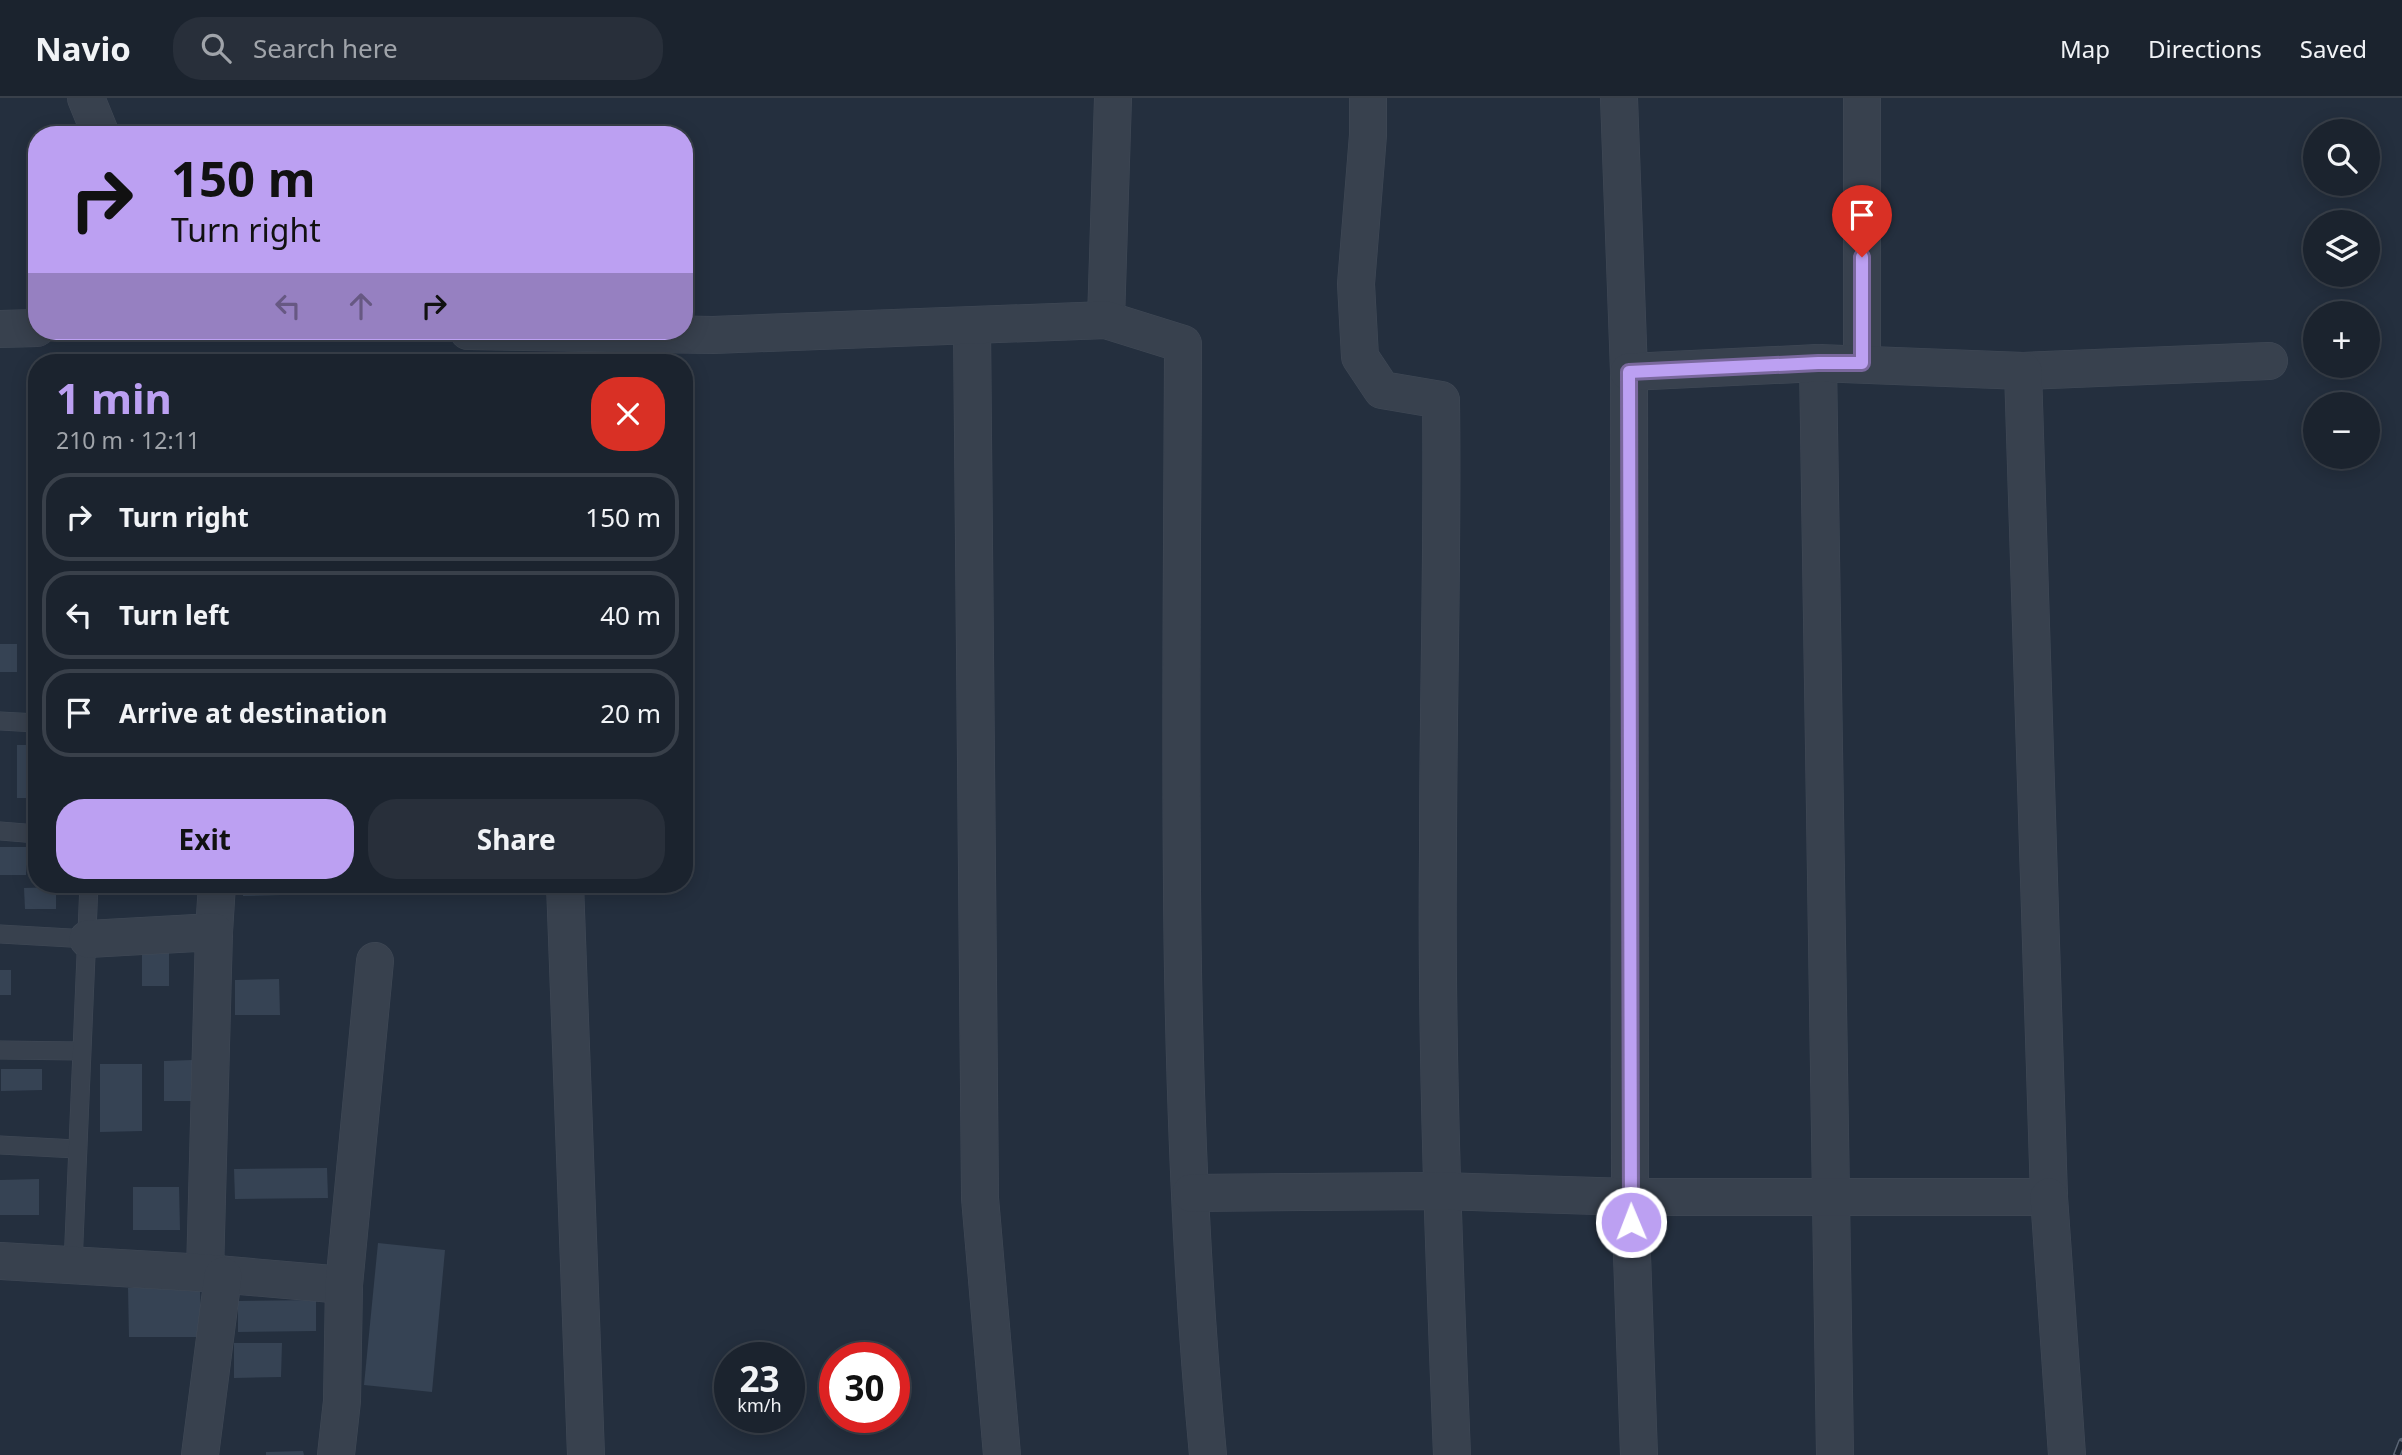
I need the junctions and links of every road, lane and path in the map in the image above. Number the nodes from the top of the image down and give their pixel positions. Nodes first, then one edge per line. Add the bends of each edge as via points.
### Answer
1 (86, 98) edge
2 (1113, 98) edge
3 (1368, 98) edge
4 (1619, 98) edge
5 (1862, 98) edge
6 (97, 126) edge
7 (1106, 320) junction
8 (972, 326) junction
9 (28, 328) edge
10 (0, 329) edge
11 (693, 337) edge
12 (509, 340) edge
13 (648, 340) edge
14 (545, 348) edge
15 (2269, 361) dead end
16 (1818, 363) junction
17 (1862, 363) junction
18 (2023, 371) junction
19 (1629, 372) junction
20 (0, 721) edge
21 (28, 723) edge
22 (0, 831) edge
23 (28, 833) edge
24 (89, 893) edge
25 (216, 893) edge
26 (565, 893) edge
27 (214, 932) junction
28 (0, 934) edge
29 (88, 939) junction
30 (375, 961) dead end
31 (0, 1049) edge
32 (81, 1051) junction
33 (0, 1145) edge
34 (76, 1149) junction
35 (1441, 1191) junction
36 (1191, 1193) junction
37 (1630, 1196) junction
38 (1830, 1196) junction
39 (2049, 1197) junction
40 (0, 1261) edge
41 (72, 1265) junction
42 (214, 1275) junction
43 (344, 1285) junction
44 (200, 1455) edge
45 (336, 1455) edge
46 (586, 1455) edge
47 (1002, 1455) edge
48 (1208, 1455) edge
49 (1452, 1455) edge
50 (1639, 1455) edge
51 (1835, 1455) edge
52 (2067, 1455) edge

1 - 6 street
2 - 7 street
3 - 35 street via 1356,284 1360,357 1382,390 1441,400 1437,853
4 - 19 street
5 - 17 street
7 - 8 street
7 - 36 street via 1183,344 1181,926
8 - 11 street
8 - 47 street via 980,1198
9 - 10 street
12 - 14 street
13 - 14 street
15 - 18 street
16 - 17 street
16 - 19 street
16 - 38 street
17 - 18 street
18 - 39 street
19 - 37 street
20 - 21 lane
22 - 23 lane
24 - 29 lane
25 - 27 street
26 - 46 street
27 - 29 street
27 - 42 street
28 - 29 lane
29 - 32 lane
30 - 43 street
31 - 32 lane
32 - 34 lane
33 - 34 lane
34 - 41 lane
35 - 36 street
35 - 37 street
35 - 49 street
36 - 48 street
37 - 38 street
37 - 50 street
38 - 39 street
38 - 51 street
39 - 52 street
40 - 41 street
41 - 42 street
42 - 43 street
42 - 44 street
43 - 45 street

